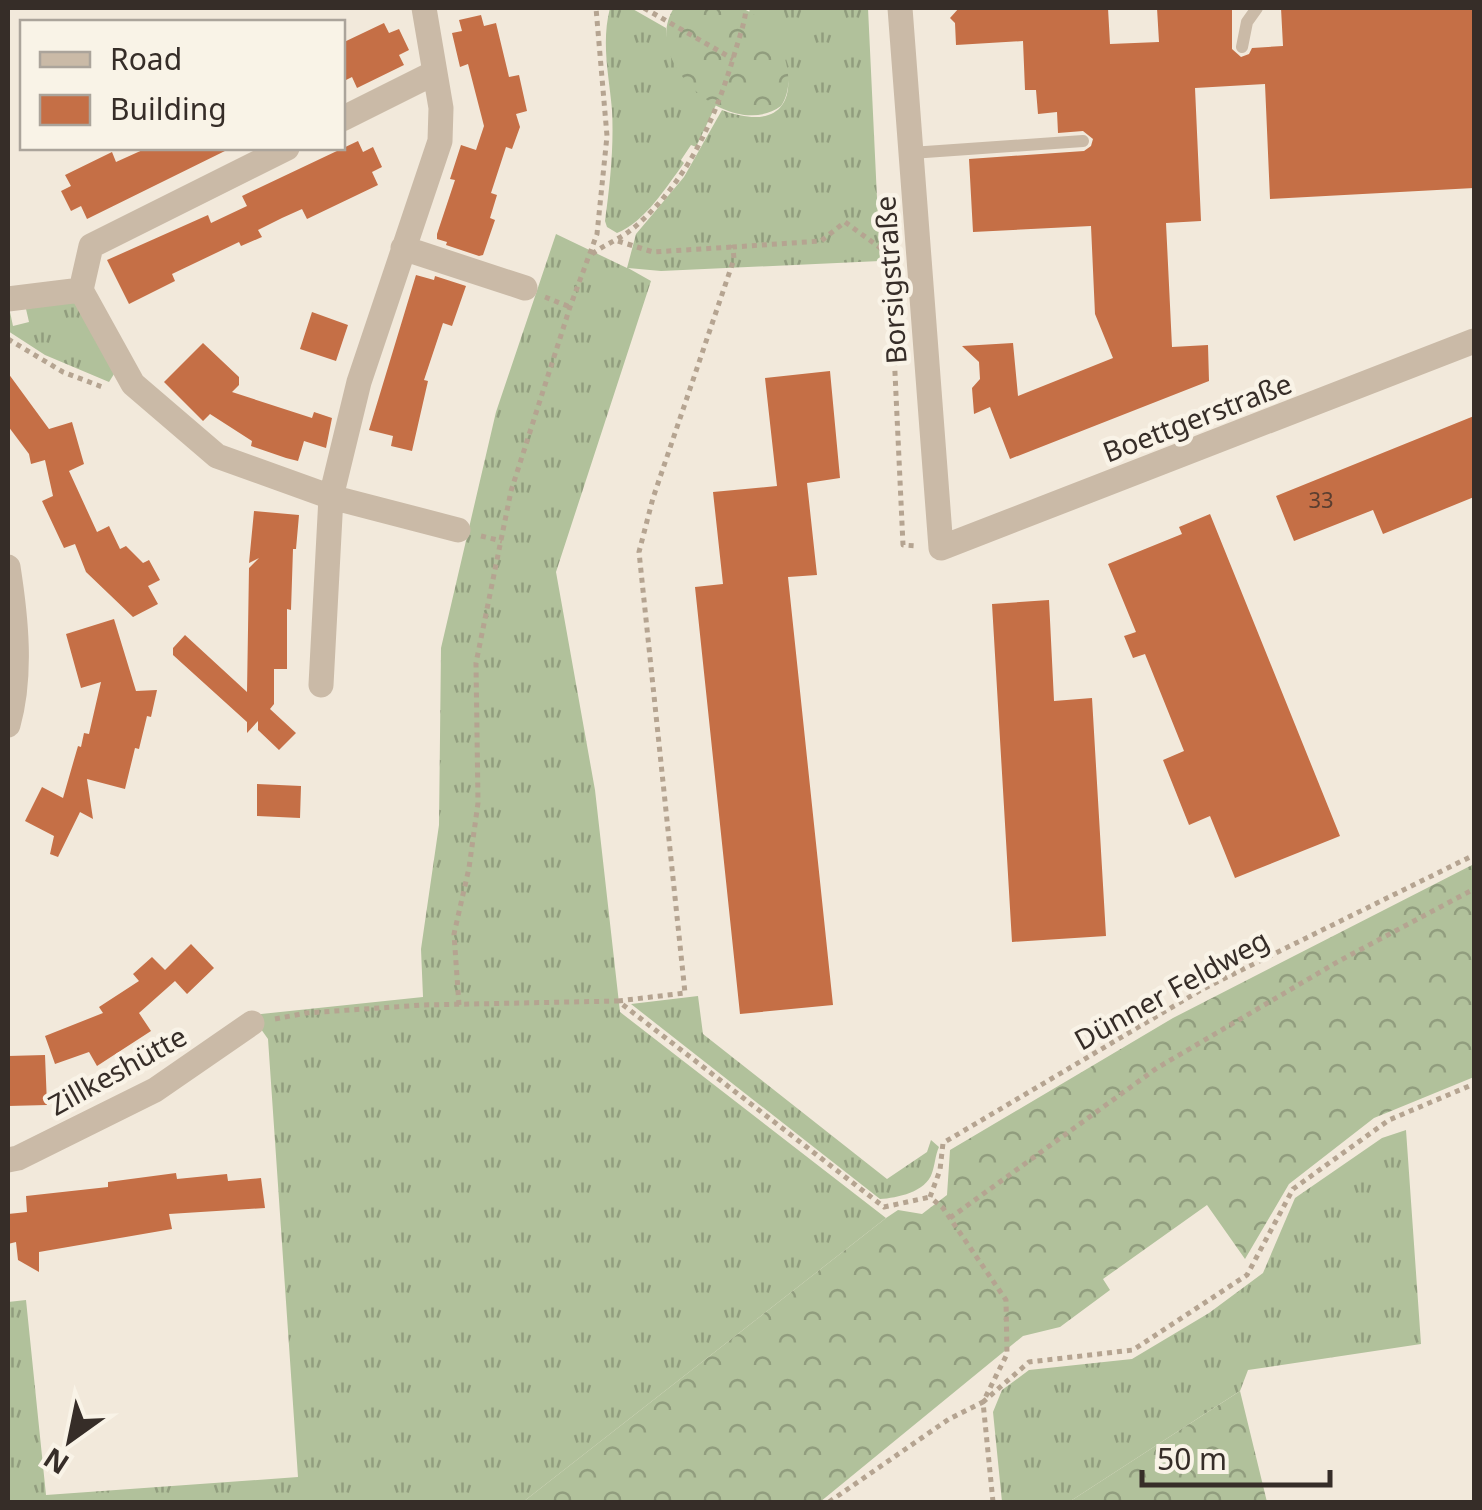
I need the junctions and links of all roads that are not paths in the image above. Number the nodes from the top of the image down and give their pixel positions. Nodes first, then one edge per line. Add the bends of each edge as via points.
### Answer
1 (900, 8) edge
2 (1257, 8) edge
3 (425, 11) edge
4 (1242, 47) dead end
5 (434, 73) junction
6 (345, 118) edge
7 (1083, 141) dead end
8 (282, 150) edge
9 (911, 153) junction
10 (404, 248) junction
11 (525, 288) dead end
12 (81, 290) junction
13 (8, 299) edge
14 (1474, 342) edge
15 (331, 497) junction
16 (458, 530) dead end
17 (940, 548) joint
18 (8, 567) edge
19 (11, 614) edge
20 (321, 685) dead end
21 (8, 724) edge
22 (252, 1023) road end
23 (8, 1160) edge

1 - 9 street, Borsigstraße
2 - 4 lane
3 - 5 street
5 - 6 street
5 - 10 street via 440,141
7 - 9 lane
8 - 12 street via 90,246
9 - 17 street, Borsigstraße
10 - 11 street
10 - 15 street via 359,382
12 - 13 street
12 - 15 street via 133,384 218,456
14 - 17 street, Boettgerstraße
15 - 16 street
15 - 20 street
18 - 19 street
19 - 21 street via 14,702
22 - 23 street, Zillkeshütte via 155,1090

